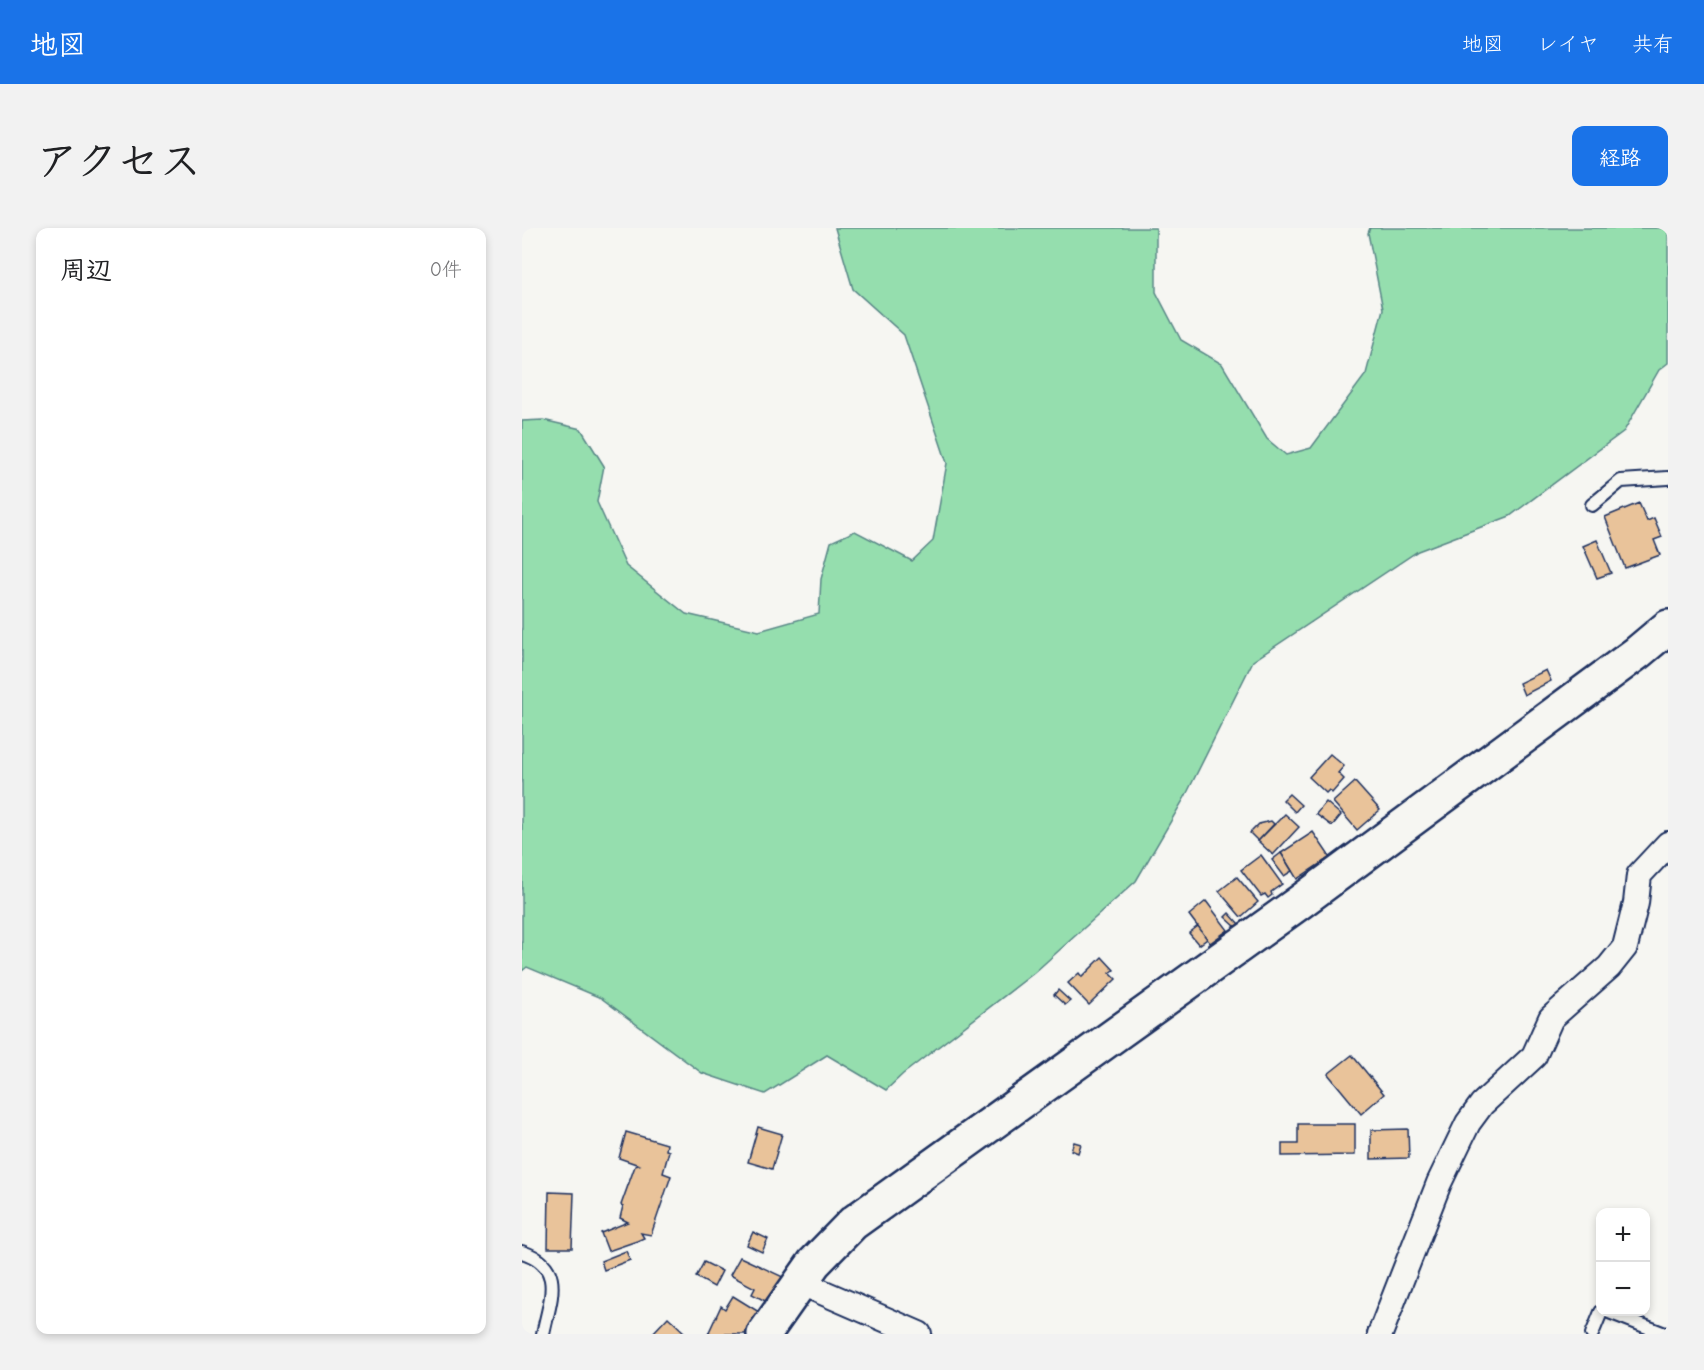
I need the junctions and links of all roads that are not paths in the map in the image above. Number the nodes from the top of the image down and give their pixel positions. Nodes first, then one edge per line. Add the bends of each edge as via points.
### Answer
1 (1668, 478) edge
2 (1592, 504) dead end
3 (1668, 627) edge
4 (1668, 844) edge
5 (522, 1252) edge
6 (799, 1282) junction
7 (1599, 1316) edge
8 (1622, 1316) edge
9 (543, 1334) edge
10 (764, 1334) edge
11 (919, 1334) edge
12 (1380, 1334) edge
13 (1592, 1334) edge
14 (1665, 1334) edge

1 - 2 lane via 1621,481
3 - 6 street via 1300,902 853,1223
4 - 12 street via 1639,874 1625,947 1610,967 1551,1018 1534,1056 1488,1097 1468,1123 1439,1183
5 - 9 lane via 546,1265 552,1278
6 - 10 street
6 - 11 street
7 - 13 lane
8 - 14 lane

